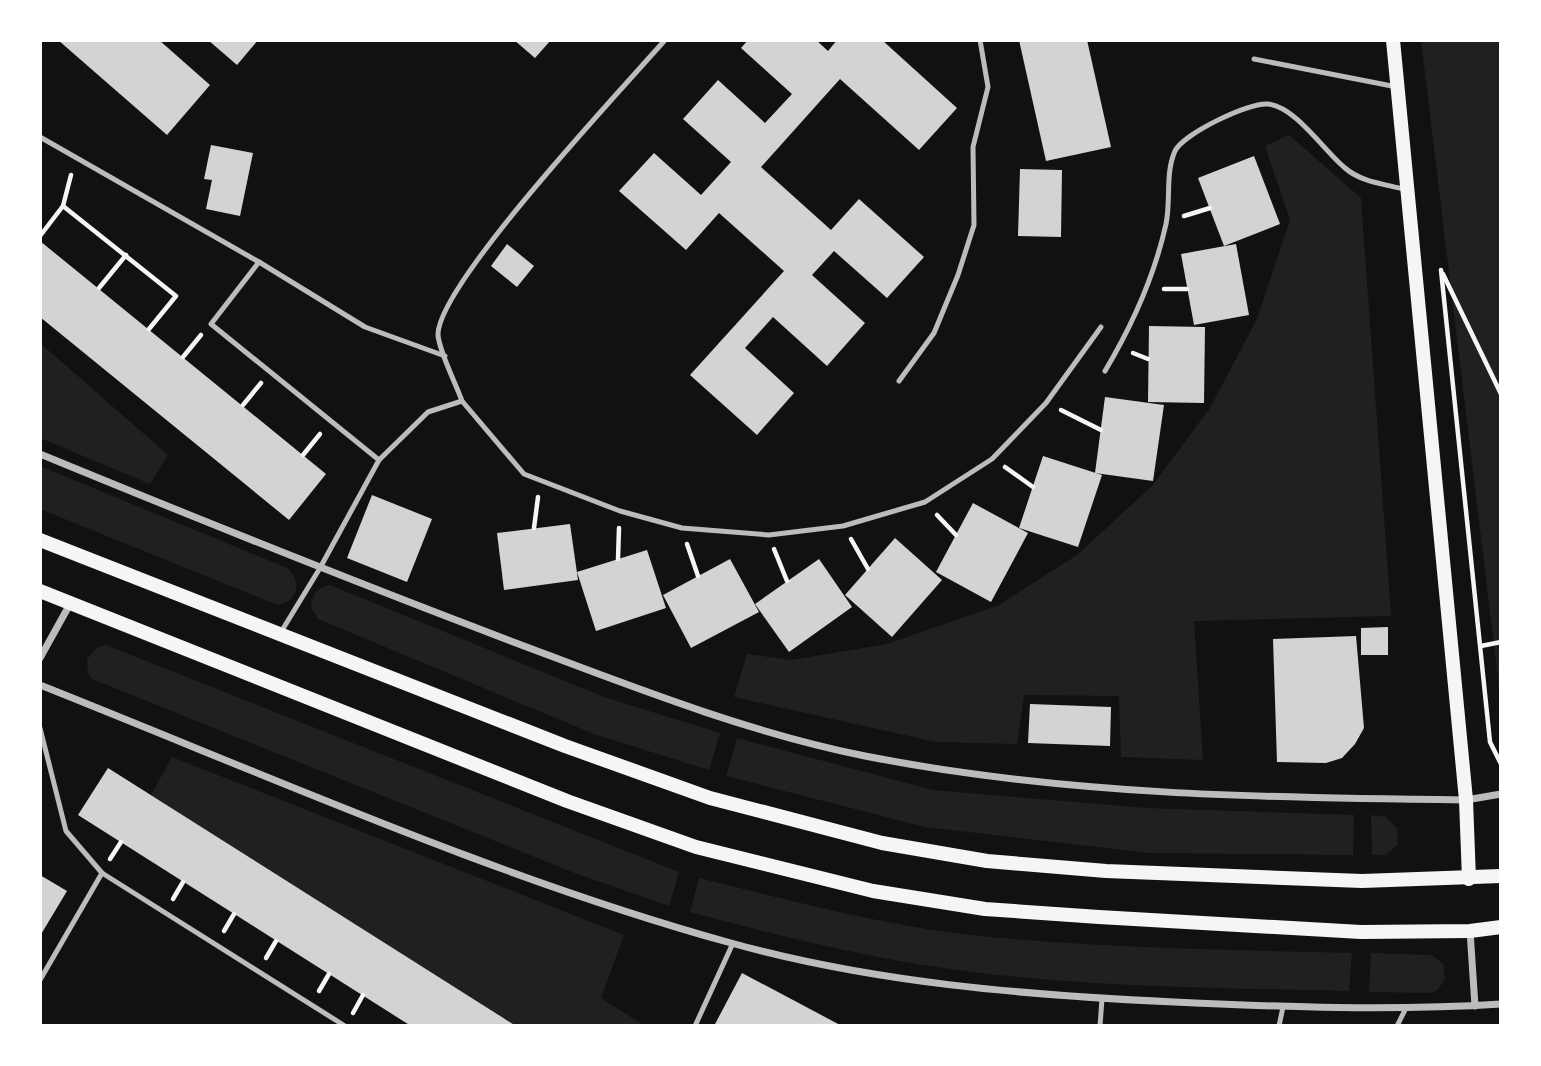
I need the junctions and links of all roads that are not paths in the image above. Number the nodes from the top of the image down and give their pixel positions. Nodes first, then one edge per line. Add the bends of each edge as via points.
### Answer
1 (665, 40) edge
2 (980, 40) edge
3 (1392, 40) edge
4 (1254, 59) dead end
5 (1397, 87) junction
6 (40, 137) edge
7 (1407, 190) junction
8 (259, 261) junction
9 (1101, 327) dead end
10 (445, 356) junction
11 (1105, 371) dead end
12 (899, 381) dead end
13 (462, 401) junction
14 (40, 454) edge
15 (379, 460) junction
16 (40, 540) edge
17 (320, 568) junction
18 (40, 591) edge
19 (71, 603) junction
20 (279, 634) junction
21 (40, 658) edge
22 (40, 685) edge
23 (40, 728) edge
24 (1501, 794) edge
25 (1466, 800) junction
26 (102, 873) junction
27 (1501, 876) edge
28 (1469, 879) junction
29 (1501, 927) edge
30 (1470, 931) junction
31 (733, 943) junction
32 (40, 980) edge
33 (1101, 999) junction
34 (1501, 1004) edge
35 (1475, 1006) junction
36 (1283, 1007) junction
37 (1405, 1010) junction
38 (345, 1026) edge
39 (695, 1026) edge
40 (1100, 1026) edge
41 (1279, 1026) edge
42 (1397, 1026) edge

1 - 10 lane via 501,228 444,309 438,336
2 - 12 lane via 988,87 973,147 974,225 934,333
3 - 5 main road
4 - 5 lane
5 - 7 main road
6 - 8 lane
7 - 11 lane via 1363,179 1345,169 1297,119 1269,104 1235,113 1190,135 1176,148 1171,163 1167,222 1149,288
7 - 25 main road
8 - 10 lane via 365,327
8 - 15 lane via 211,324
9 - 13 lane via 1046,403 992,459 925,502 844,526 769,535 682,528 620,511 524,474
10 - 13 lane
13 - 15 lane via 428,412
14 - 17 street
15 - 17 lane
16 - 20 main road
17 - 20 lane
17 - 25 street via 624,684 861,755 1045,783 1203,793
18 - 19 main road
19 - 21 street
19 - 30 main road via 683,843 873,891 985,909 1099,917 1361,932
20 - 28 main road via 710,798 882,843 988,861 1106,871 1362,881
22 - 31 street via 582,897
23 - 26 lane via 66,831
24 - 25 street
25 - 28 main road
26 - 32 lane
26 - 38 lane
27 - 28 main road
29 - 30 main road
30 - 35 street
31 - 33 street via 848,969 968,988
31 - 39 lane
33 - 36 street
33 - 40 lane
34 - 35 street
35 - 37 street
36 - 37 street
36 - 41 lane
37 - 42 lane

